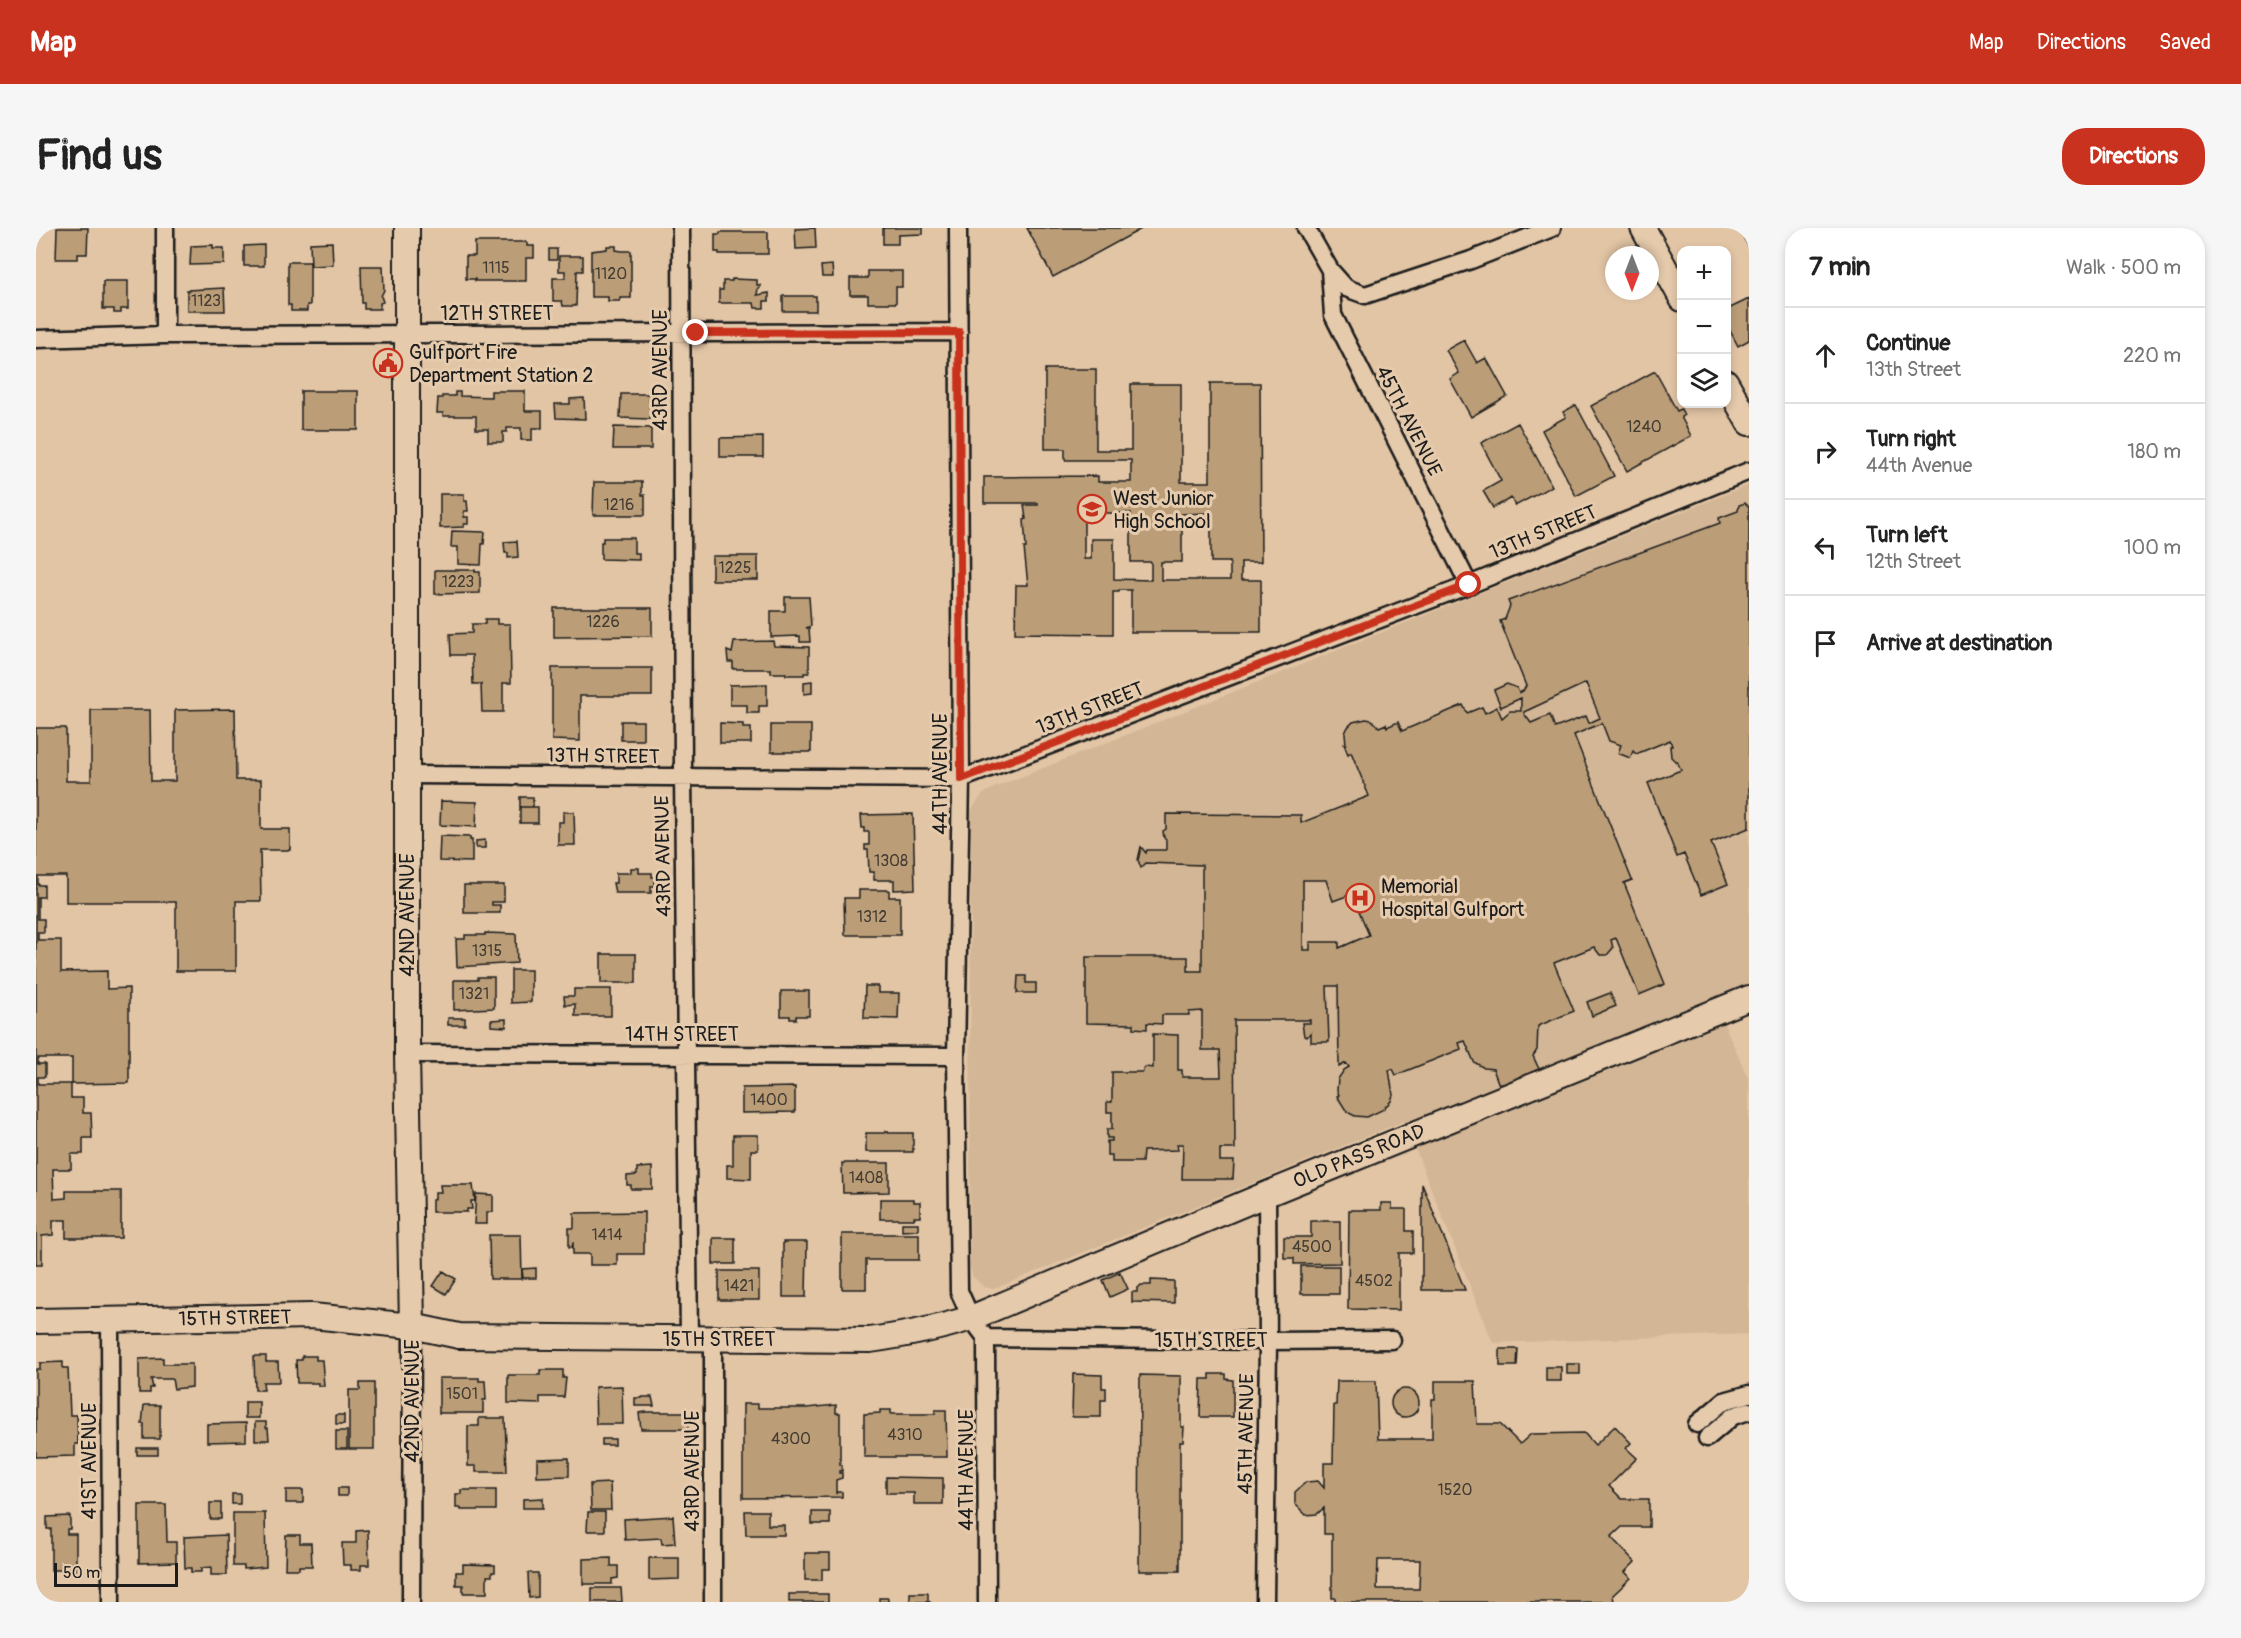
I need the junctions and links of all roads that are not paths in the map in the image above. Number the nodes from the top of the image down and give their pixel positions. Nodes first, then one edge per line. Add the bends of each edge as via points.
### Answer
1 (165, 228) edge
2 (407, 228) edge
3 (681, 228) edge
4 (958, 228) edge
5 (1306, 228) edge
6 (1552, 228) edge
7 (1643, 228) edge
8 (1330, 270) junction
9 (1677, 289) edge
10 (681, 332) junction
11 (959, 332) junction
12 (408, 334) junction
13 (165, 335) junction
14 (36, 339) edge
15 (1731, 391) edge
16 (1749, 423) edge
17 (1749, 471) edge
18 (1469, 585) junction
19 (407, 775) junction
20 (683, 777) junction
21 (961, 779) junction
22 (1749, 998) edge
23 (407, 1054) junction
24 (686, 1055) junction
25 (956, 1056) junction
26 (1267, 1194) junction
27 (971, 1318) junction
28 (110, 1320) junction
29 (36, 1321) edge
30 (412, 1326) junction
31 (986, 1338) junction
32 (689, 1339) junction
33 (713, 1339) junction
34 (1392, 1340) dead end
35 (1268, 1341) junction
36 (1749, 1394) edge
37 (1749, 1412) edge
38 (1697, 1424) dead end
39 (1707, 1438) dead end
40 (111, 1602) edge
41 (411, 1602) edge
42 (713, 1602) edge
43 (987, 1602) edge
44 (1265, 1602) edge

1 - 13 street
2 - 12 main road, 42ND AVENUE
3 - 10 street, 43RD AVENUE
4 - 11 street, 44TH AVENUE
5 - 8 street
6 - 8 street via 1365,295 1346,288
7 - 9 main road
8 - 18 street, 45TH AVENUE via 1333,315
10 - 11 street, 12TH STREET
10 - 12 street, 12TH STREET
10 - 20 street, 43RD AVENUE
11 - 21 street, 44TH AVENUE
12 - 13 street, 12TH STREET
12 - 19 main road, 42ND AVENUE
13 - 14 street, 12TH STREET
15 - 16 main road
17 - 18 street, 13TH STREET
18 - 21 street, 13TH STREET
19 - 20 street, 13TH STREET
19 - 23 main road, 42ND AVENUE
20 - 21 street, 13TH STREET
20 - 24 street, 43RD AVENUE
21 - 25 street, 44TH AVENUE
22 - 26 main road, OLD PASS ROAD
23 - 24 street, 14TH STREET
23 - 30 main road, 42ND AVENUE
24 - 25 street, 14TH STREET
24 - 32 street, 43RD AVENUE
25 - 27 street, 44TH AVENUE via 959,1292
26 - 27 main road, OLD PASS ROAD
26 - 35 street, 45TH AVENUE
27 - 31 street
27 - 33 main road, 15TH STREET via 936,1329 870,1340
28 - 29 main road, 15TH STREET
28 - 30 main road, 15TH STREET via 312,1316
28 - 40 street, 41ST AVENUE
30 - 32 main road, 15TH STREET via 459,1336
30 - 41 street, 42ND AVENUE
31 - 35 street, 15TH STREET
31 - 43 street, 44TH AVENUE
32 - 33 main road, 15TH STREET
33 - 42 street, 43RD AVENUE
34 - 35 street, 15TH STREET
35 - 44 street, 45TH AVENUE
36 - 38 street via 1724,1401
37 - 39 street via 1733,1416

